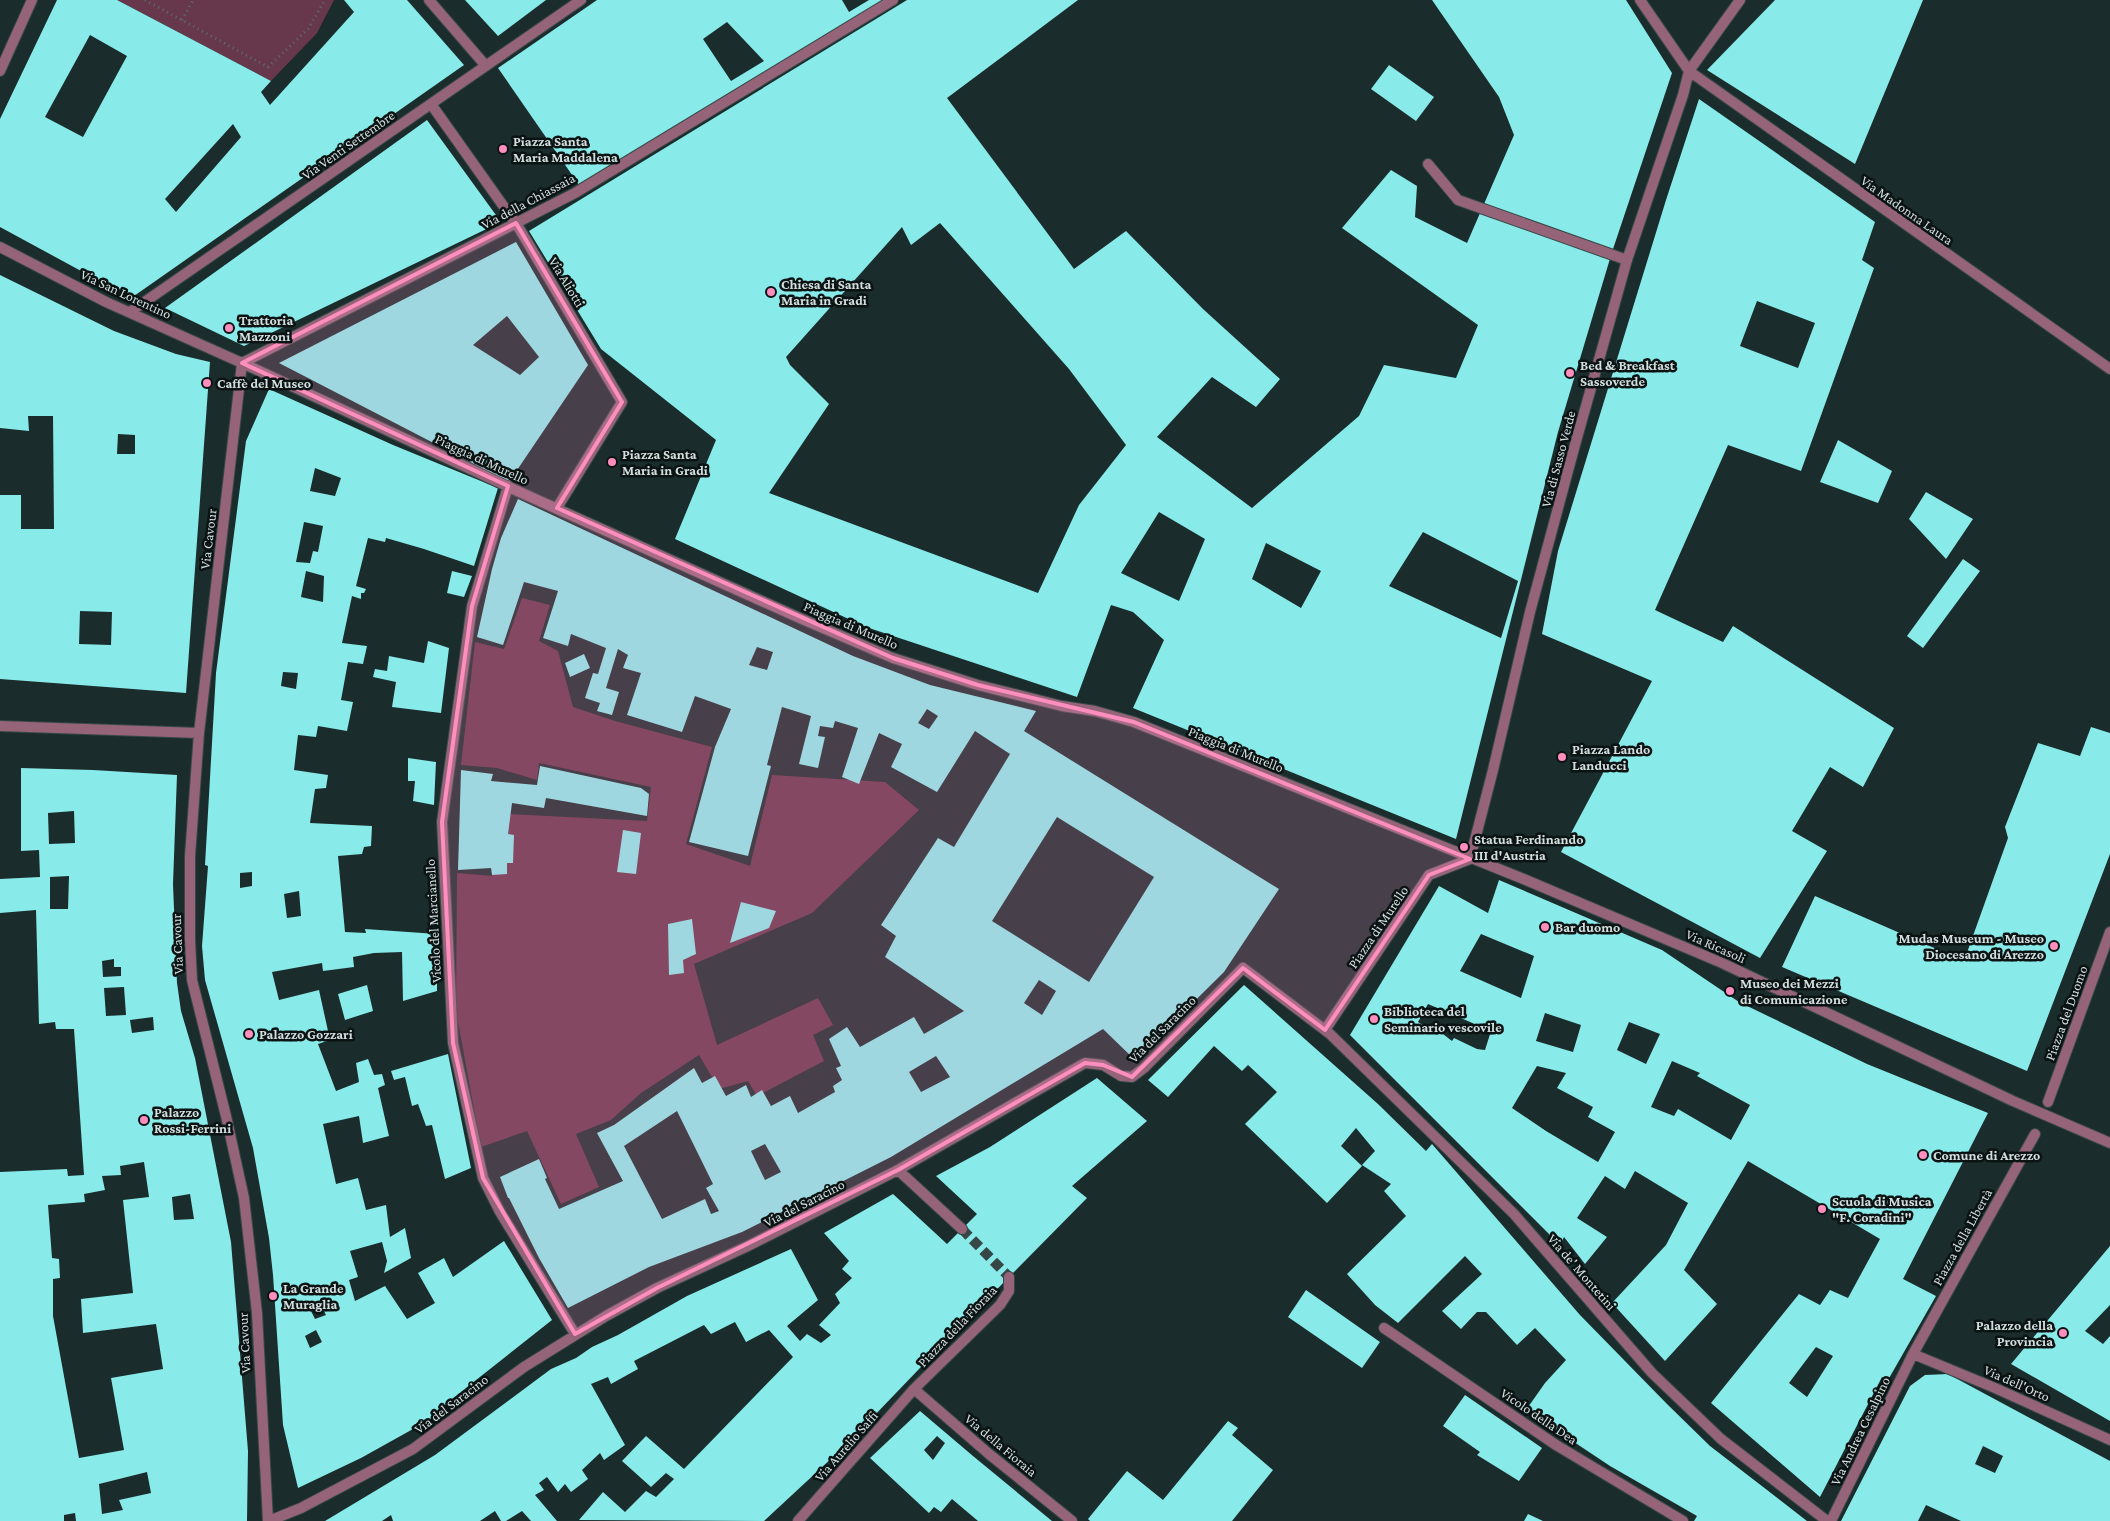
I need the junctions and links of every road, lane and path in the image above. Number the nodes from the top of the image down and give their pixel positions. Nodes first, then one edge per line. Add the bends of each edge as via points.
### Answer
1 (32, 0) edge
2 (145, 0) edge
3 (193, 0) edge
4 (325, 0) edge
5 (429, 0) edge
6 (581, 0) edge
7 (893, 0) edge
8 (1640, 0) edge
9 (1740, 0) edge
10 (182, 20) junction
11 (486, 66) junction
12 (0, 71) edge
13 (1690, 71) junction
14 (431, 104) junction
15 (1428, 164) dead end
16 (516, 223) junction
17 (0, 248) edge
18 (1627, 260) junction
19 (130, 312) junction
20 (242, 363) junction
21 (2110, 369) edge
22 (508, 486) junction
23 (557, 508) junction
24 (0, 726) edge
25 (199, 733) junction
26 (1470, 859) junction
27 (2110, 932) edge
28 (1326, 1030) junction
29 (2048, 1102) dead end
30 (2034, 1134) dead end
31 (2110, 1143) edge
32 (898, 1170) junction
33 (962, 1229) tunnel mouth
34 (1009, 1277) dead end
35 (1384, 1328) dead end
36 (575, 1334) junction
37 (1912, 1354) junction
38 (914, 1389) junction
39 (2110, 1440) edge
40 (269, 1521) edge
41 (798, 1521) edge
42 (1072, 1521) edge
43 (1682, 1521) edge
44 (1828, 1521) edge
45 (1832, 1521) edge

1 - 12 street
2 - 10 path
3 - 10 path
4 - 10 path via 308,29 268,66
5 - 11 street
6 - 11 street, Via Venti Settembre
7 - 16 street, Via della Chiassaia via 575,193
8 - 13 street, Via Madonna Laura
9 - 13 street
11 - 14 street, Via Venti Settembre
13 - 18 street, Via di Sasso Verde
13 - 21 street, Via Madonna Laura
14 - 16 street
14 - 19 street, Via Venti Settembre
15 - 18 street via 1458,200
16 - 20 street, Via della Chiassaia
16 - 23 street, Via Aliotti via 622,402
17 - 19 street, Via San Lorentino
18 - 26 street, Via di Sasso Verde via 1530,612
19 - 20 street, Via San Lorentino
20 - 22 street, Piaggia di Murello
20 - 25 street, Via Cavour
22 - 23 street, Piaggia di Murello
22 - 36 street, Vicolo del Marcianello via 472,606 442,822 453,1043 483,1178
23 - 26 street, Piaggia di Murello via 892,658 978,685 1134,722
24 - 25 street
25 - 40 street, Via Cavour via 190,856 192,980 244,1198 257,1313
26 - 28 street, Piazza di Murello via 1430,875
26 - 31 street, Via Ricasoli via 1722,963 2013,1101
27 - 29 street, Piazza del Duomo
28 - 32 street, Via del Saracino via 1243,968 1132,1078 1121,1076 1103,1065 1085,1063
28 - 44 street, Via de' Montetini via 1514,1214 1652,1373 1721,1439
30 - 37 street, Piazza della Libertà
32 - 33 street
32 - 36 street, Via del Saracino via 657,1288
34 - 38 street, Piazza della Fioraia via 1009,1292 1000,1305
35 - 43 street, Vicolo della Dea via 1556,1445
36 - 40 street, Via del Saracino via 524,1367 413,1449 301,1508
37 - 39 street, Via dell'Orto
37 - 45 street, Via Andrea Cesalpino
38 - 41 street, Via Aurelio Saffi
38 - 42 street, Via della Fioraia

